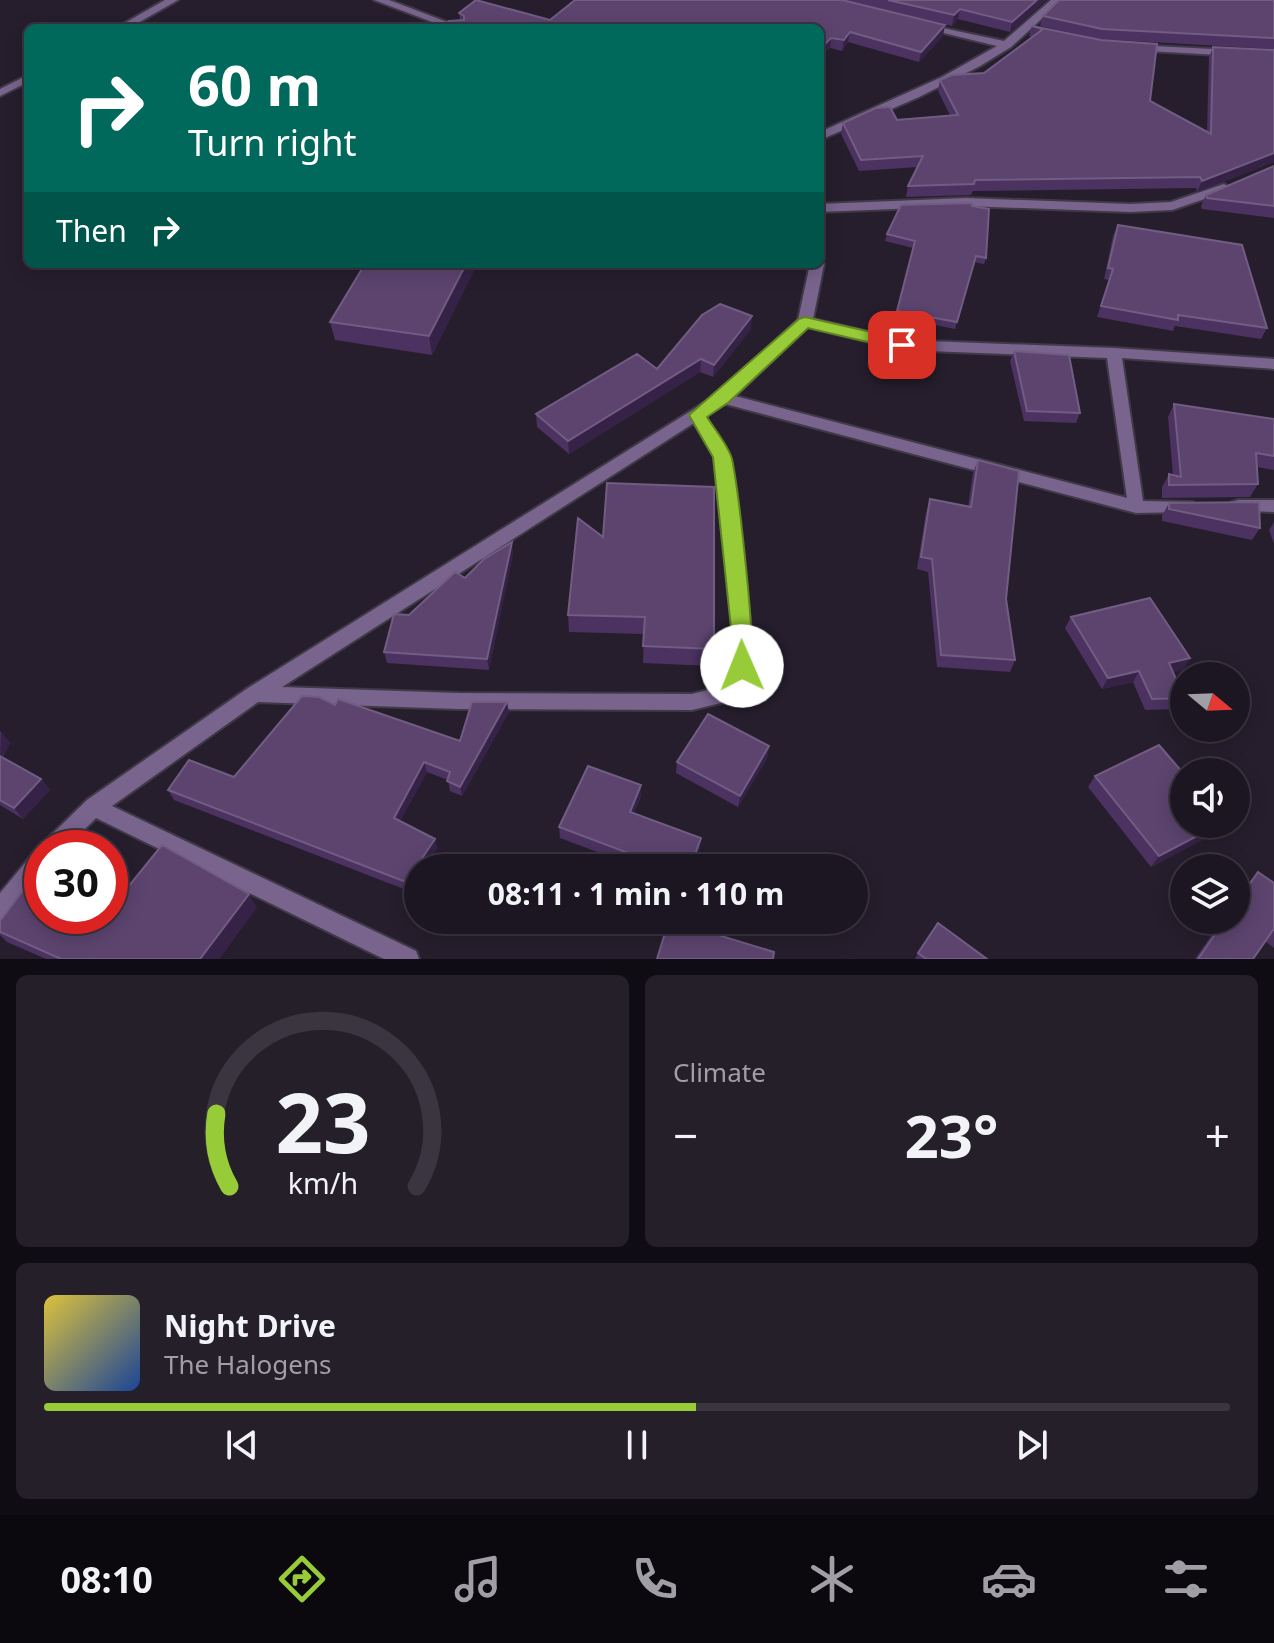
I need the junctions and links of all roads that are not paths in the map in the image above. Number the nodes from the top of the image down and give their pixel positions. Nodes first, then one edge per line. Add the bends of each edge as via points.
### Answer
1 (173, 0) edge
2 (379, 0) edge
3 (1057, 0) edge
4 (905, 21) edge
5 (128, 24) edge
6 (447, 24) edge
7 (1007, 45) junction
8 (1124, 47) edge
9 (1274, 55) edge
10 (24, 80) edge
11 (0, 93) edge
12 (824, 134) edge
13 (1240, 182) edge
14 (824, 208) edge
15 (816, 268) edge
16 (805, 322) junction
17 (1114, 353) junction
18 (1274, 364) edge
19 (723, 398) junction
20 (697, 415) junction
21 (1197, 506) edge
22 (1228, 506) edge
23 (1274, 506) edge
24 (1136, 507) junction
25 (255, 694) junction
26 (94, 807) junction
27 (70, 830) edge
28 (24, 880) edge
29 (0, 909) edge
30 (408, 959) edge

1 - 5 street
2 - 6 street
3 - 7 street via 1032,30
4 - 7 street
7 - 12 street via 930,87
8 - 9 street
10 - 11 street
13 - 14 street via 1172,206 966,202
15 - 16 street
16 - 17 street via 902,345
16 - 19 street
17 - 18 street
17 - 24 street
19 - 20 street
19 - 24 street
20 - 25 street
20 - 25 street via 722,456 742,628 742,666 726,694 692,702
21 - 24 street
22 - 23 street
25 - 26 street
26 - 27 street
26 - 30 street
28 - 29 street

